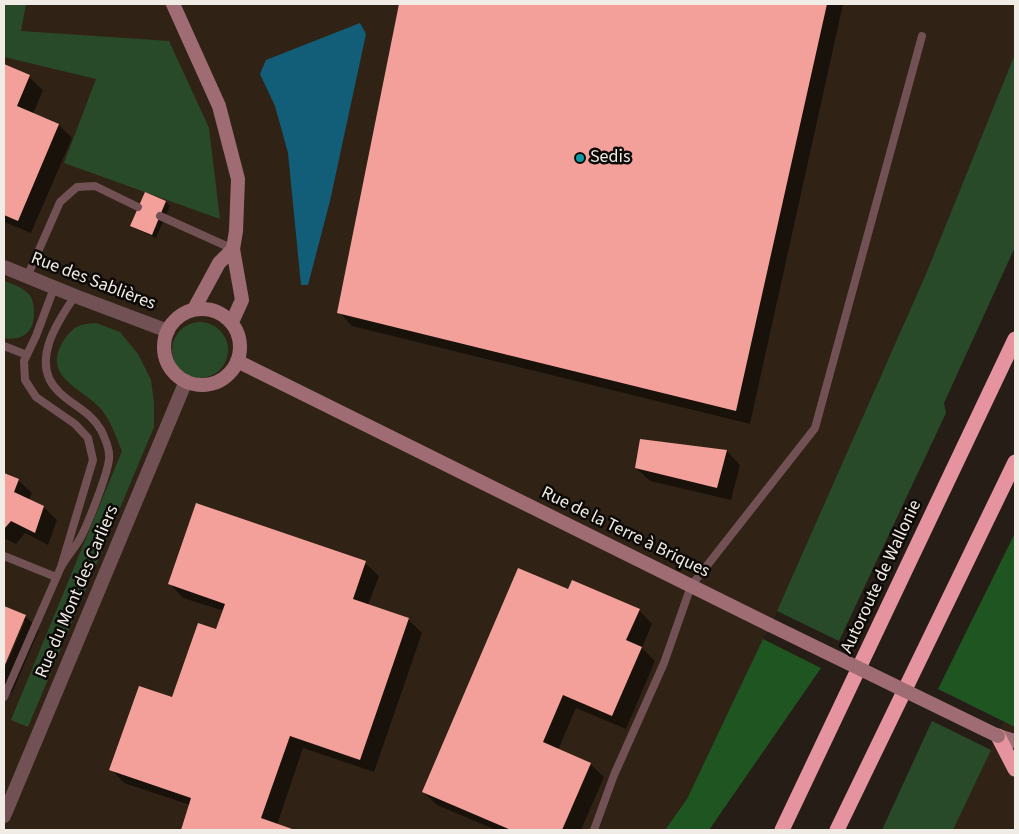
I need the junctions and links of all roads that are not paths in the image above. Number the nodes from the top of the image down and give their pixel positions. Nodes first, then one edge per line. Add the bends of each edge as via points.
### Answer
1 (173, 4) edge
2 (922, 36) dead end
3 (138, 207) dead end
4 (160, 216) dead end
5 (233, 248) junction
6 (4, 267) edge
7 (27, 277) junction
8 (54, 288) junction
9 (75, 296) junction
10 (194, 309) junction
11 (232, 322) junction
12 (168, 331) junction
13 (1015, 339) edge
14 (4, 346) edge
15 (27, 355) junction
16 (237, 361) junction
17 (186, 382) junction
18 (1015, 462) edge
19 (4, 556) edge
20 (61, 567) junction
21 (56, 577) junction
22 (691, 586) junction
23 (4, 697) edge
24 (998, 736) junction
25 (1015, 741) edge
26 (1015, 751) edge
27 (1015, 769) edge
28 (4, 816) edge
29 (783, 829) edge
30 (594, 830) edge
31 (837, 830) edge

1 - 5 main road via 219,106 238,179
2 - 22 lane via 815,428
3 - 7 lane via 95,186 77,187 60,202
4 - 5 lane
5 - 10 main road via 219,264
5 - 11 main road via 242,300
6 - 7 street, Rue des Sablières
7 - 8 street, Rue des Sablières
8 - 9 street, Rue des Sablières
8 - 15 lane
9 - 12 street, Rue des Sablières
9 - 20 lane via 59,320 48,346 46,369 58,392 89,414 101,430 109,459 79,540
10 - 11 main road via 221,313
10 - 12 main road via 175,320
11 - 16 main road via 238,334 240,351
12 - 17 main road via 164,341 170,368
13 - 29 highway, Autoroute de Wallonie
14 - 15 lane
15 - 20 lane via 24,361 26,380 36,397 75,424 88,438 93,460
16 - 17 main road via 223,379 209,384
16 - 22 main road, Rue de la Terre à Briques
17 - 28 street, Rue du Mont des Carliers
18 - 31 highway
19 - 21 lane
20 - 21 lane
21 - 23 lane
22 - 24 main road, Rue de la Terre à Briques, bridge
22 - 30 lane via 664,663 614,775
24 - 25 main road, Rue de la Terre à Briques
24 - 26 main road, Rue de la Terre à Briques
24 - 27 highway

